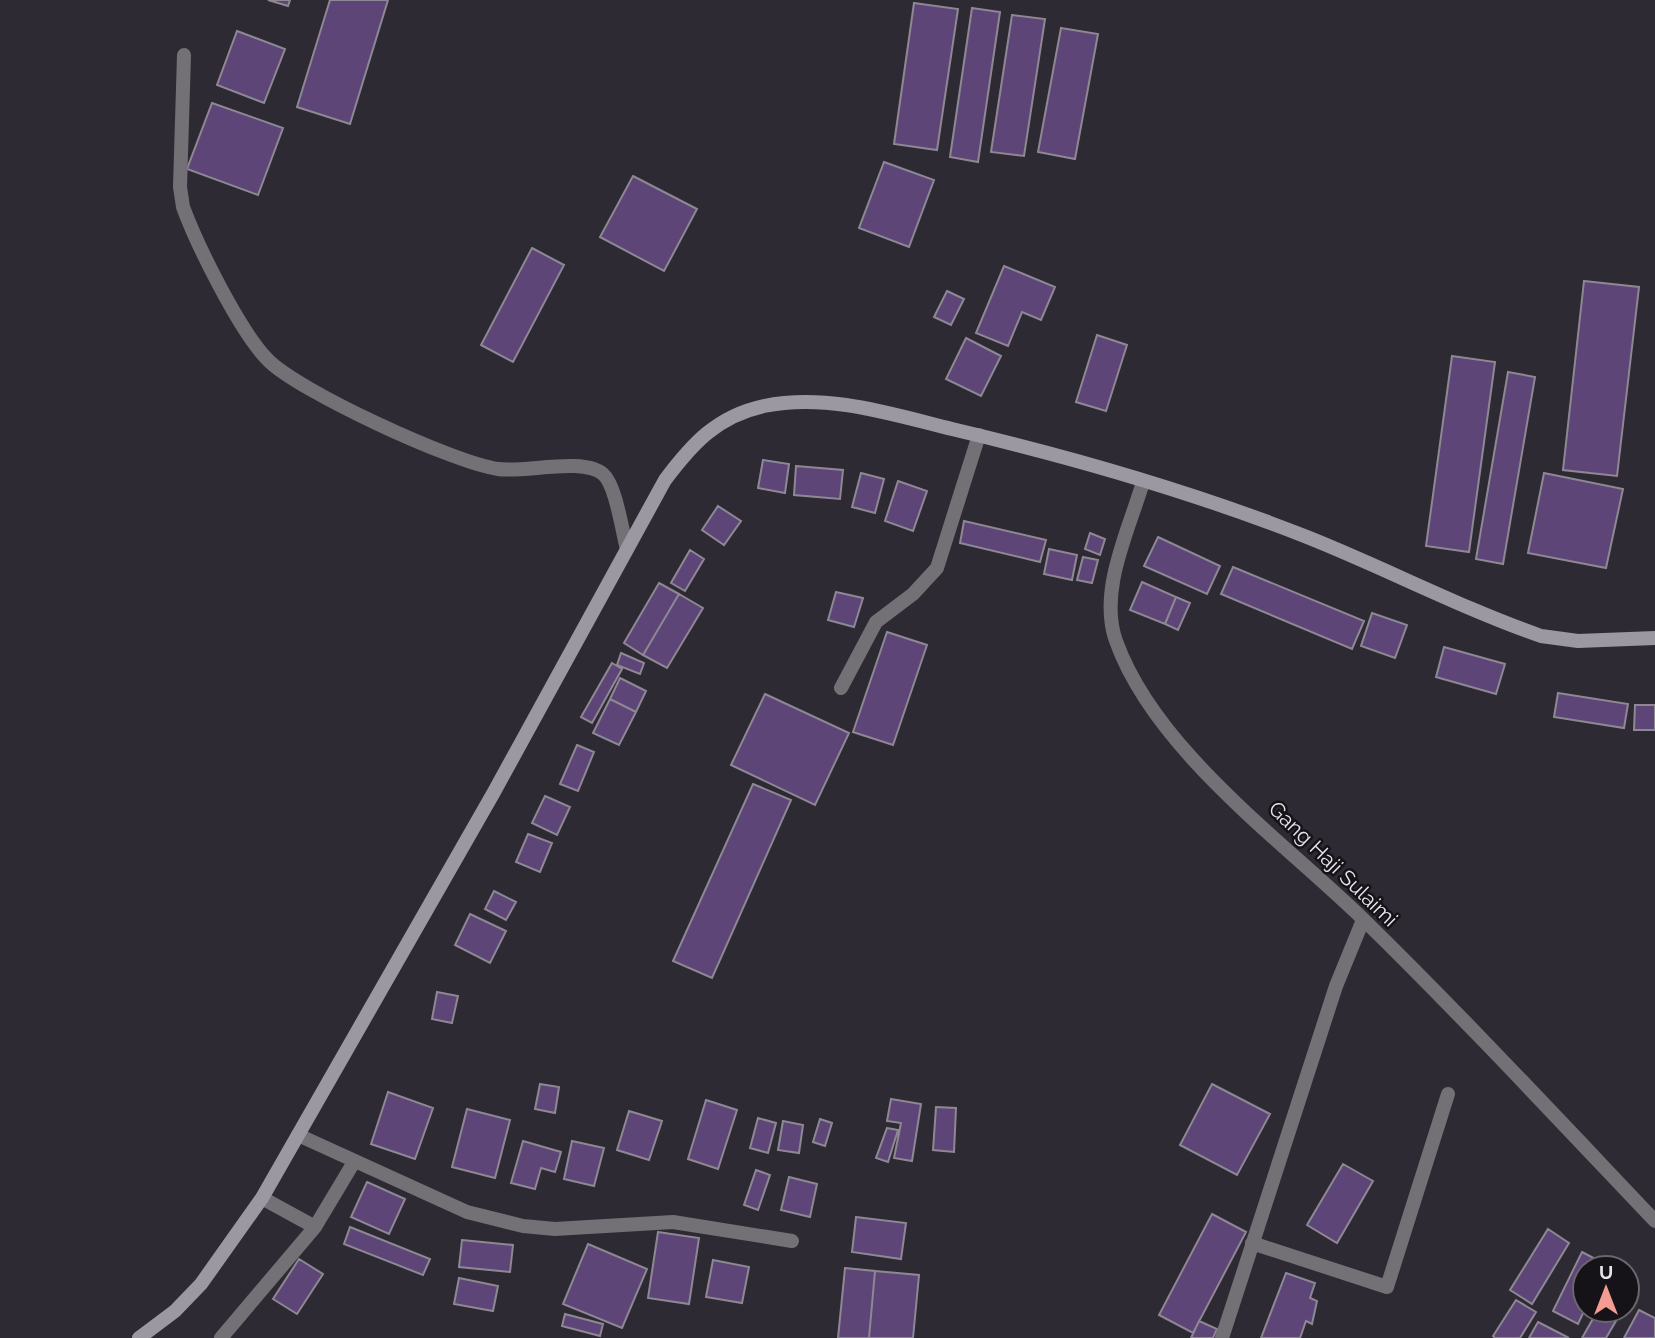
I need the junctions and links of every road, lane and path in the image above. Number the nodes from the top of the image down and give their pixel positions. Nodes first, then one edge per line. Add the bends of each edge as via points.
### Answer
1 (184, 55) dead end
2 (979, 435) junction
3 (1143, 482) junction
4 (627, 549) junction
5 (1655, 638) edge
6 (841, 688) dead end
7 (1363, 920) junction
8 (1448, 1094) dead end
9 (298, 1135) junction
10 (354, 1162) junction
11 (262, 1198) junction
12 (1655, 1221) edge
13 (309, 1224) junction
14 (792, 1241) dead end
15 (1252, 1243) junction
16 (139, 1338) edge
17 (221, 1338) edge
18 (1222, 1338) edge

1 - 4 street via 183,207 237,317 268,361 378,423 483,467 589,468 603,473 611,484
2 - 3 street
2 - 4 street via 840,404 798,402 735,416 702,435 665,480
2 - 6 street via 937,568 914,594 876,622
3 - 5 street via 1308,538 1541,636 1578,641
3 - 7 street, Gang Haji Sulaimi via 1111,600 1111,621 1127,666 1163,724 1210,775
4 - 9 street
7 - 12 street, Gang Haji Sulaimi
7 - 15 street via 1336,986
8 - 15 street via 1387,1287
9 - 10 street
9 - 11 street
10 - 13 street
10 - 14 street via 467,1212 523,1226 555,1229 673,1222
11 - 13 street
11 - 16 street via 201,1284
13 - 17 street
15 - 18 street

